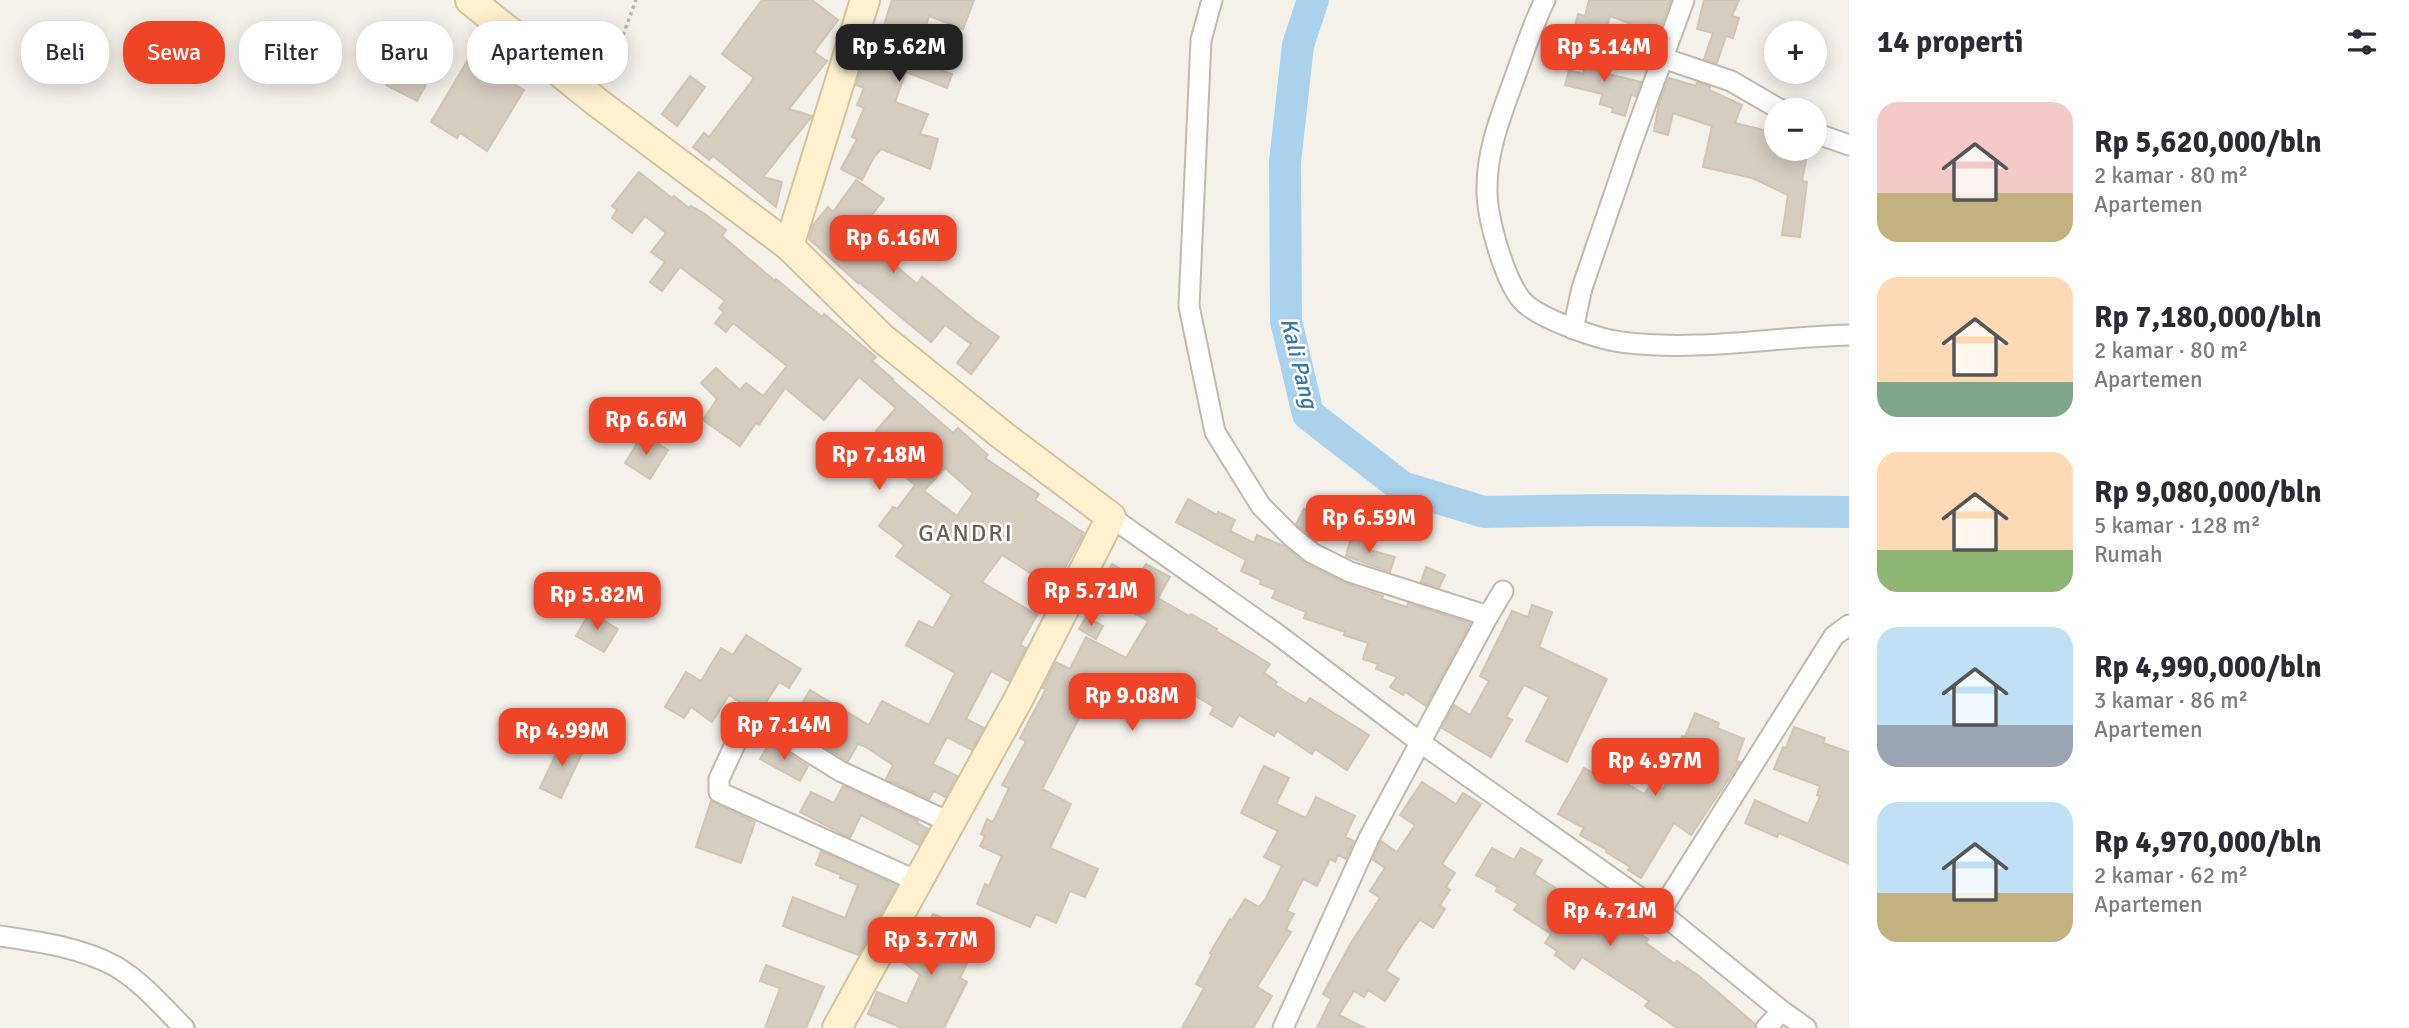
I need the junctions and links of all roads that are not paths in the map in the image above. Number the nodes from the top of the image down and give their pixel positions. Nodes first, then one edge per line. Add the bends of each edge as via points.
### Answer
1 (470, 0) edge
2 (866, 0) edge
3 (1212, 0) edge
4 (1545, 0) edge
5 (1684, 0) edge
6 (1663, 58) junction
7 (1764, 100) edge
8 (1827, 137) edge
9 (1849, 145) edge
10 (789, 246) junction
11 (1573, 329) junction
12 (1849, 335) edge
13 (1111, 517) junction
14 (1503, 591) dead end
15 (1488, 616) junction
16 (1849, 625) edge
17 (1421, 743) junction
18 (949, 822) junction
19 (917, 881) junction
20 (1660, 912) junction
21 (0, 936) edge
22 (1782, 1011) junction
23 (184, 1028) edge
24 (837, 1028) edge
25 (1283, 1028) edge
26 (1766, 1028) edge
27 (1806, 1028) edge

1 - 10 street
2 - 10 street
3 - 15 street via 1201,40 1189,306 1215,432 1261,506 1312,553 1350,572
4 - 11 street via 1495,131 1487,187 1492,228 1520,300
5 - 6 street
6 - 7 street via 1731,81
6 - 11 street via 1582,288
8 - 9 street
10 - 13 street via 882,338
11 - 12 street via 1658,346
13 - 17 street
13 - 18 street via 1018,700
14 - 15 street
15 - 17 street
16 - 20 street via 1834,636
17 - 20 street
17 - 25 street via 1369,838
18 - 19 street
18 - 19 street via 840,771 768,726 751,720 744,725 719,779 719,792
19 - 24 street
20 - 22 street
21 - 23 street via 71,948 117,968
22 - 26 street
22 - 27 street

